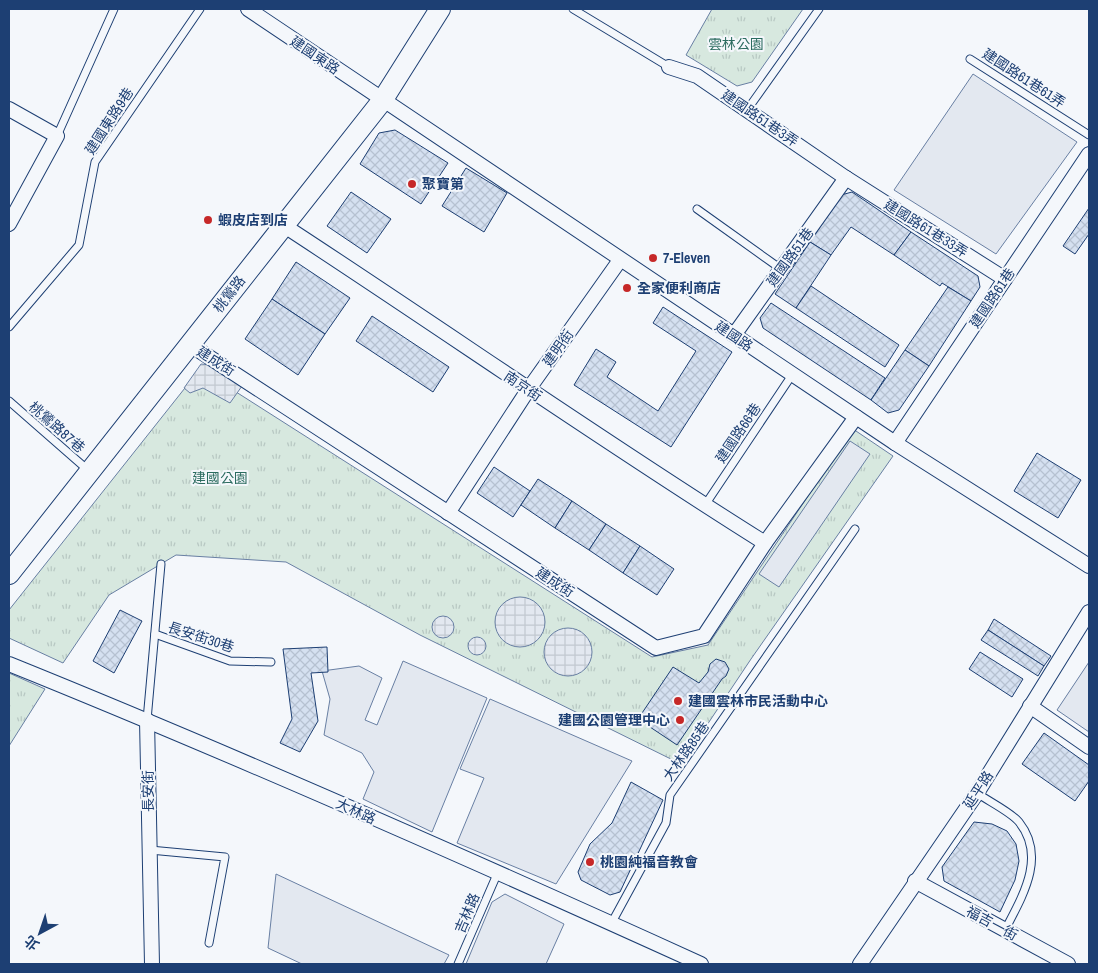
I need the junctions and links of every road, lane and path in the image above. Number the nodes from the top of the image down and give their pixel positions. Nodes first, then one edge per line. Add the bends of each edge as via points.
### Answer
1 (114, 9) edge
2 (200, 9) edge
3 (248, 9) edge
4 (440, 9) edge
5 (573, 9) edge
6 (819, 9) edge
7 (970, 58) dead end
8 (669, 68) joint
9 (382, 100) junction
10 (9, 109) edge
11 (747, 110) junction
12 (1089, 135) edge
13 (57, 136) junction
14 (1089, 154) edge
15 (846, 178) junction
16 (697, 209) dead end
17 (9, 224) edge
18 (284, 225) junction
19 (620, 260) junction
20 (781, 269) junction
21 (1005, 279) junction
22 (9, 327) edge
23 (734, 335) junction
24 (189, 344) junction
25 (792, 374) junction
26 (528, 390) junction
27 (9, 401) edge
28 (856, 417) junction
29 (895, 443) junction
30 (89, 472) junction
31 (705, 505) junction
32 (448, 512) junction
33 (855, 529) dead end
34 (765, 542) junction
35 (161, 564) dead end
36 (1089, 566) edge
37 (9, 574) edge
38 (1089, 612) edge
39 (155, 634) junction
40 (270, 662) dead end
41 (9, 664) edge
42 (1030, 706) junction
43 (147, 720) junction
44 (1089, 747) edge
45 (977, 793) junction
46 (150, 850) junction
47 (498, 872) junction
48 (915, 882) junction
49 (611, 924) junction
50 (1005, 930) junction
51 (209, 944) dead end
52 (152, 964) edge
53 (458, 964) edge
54 (701, 964) edge
55 (860, 964) edge
56 (1068, 964) edge

1 - 13 lane
2 - 22 lane, 建國東路9巷 via 95,162 79,245
3 - 9 street, 建國東路
4 - 9 main road, 桃鶯路
5 - 8 lane
6 - 11 lane
7 - 12 lane, 建國路61巷61弄
8 - 11 street, 建國路51巷3弄 via 697,76
9 - 18 main road, 桃鶯路
9 - 19 street, 建國路
10 - 13 street
11 - 15 street, 建國路51巷3弄
13 - 17 street
14 - 21 street, 建國路61巷
15 - 20 street, 建國路51巷
15 - 21 street, 建國路61巷33弄
16 - 20 lane
18 - 24 main road, 桃鶯路
18 - 26 street, 南京街 via 426,318
19 - 23 street, 建國路
19 - 26 street, 建明街
20 - 23 street, 建國路51巷
21 - 29 street, 建國路61巷
23 - 25 street, 建國路
24 - 30 main road, 桃鶯路
24 - 32 street, 建成街
25 - 28 street, 建國路
25 - 31 lane, 建國路66巷
26 - 31 street, 南京街
26 - 32 street, 建明街
27 - 30 lane, 桃鶯路87巷
28 - 29 street, 建國路
28 - 34 street, 建成街
29 - 36 street, 建國路
30 - 37 main road, 桃鶯路
31 - 34 street, 南京街
32 - 34 street, 建成街 via 656,648 704,636
33 - 49 lane, 大林路85巷 via 670,795 666,823
35 - 39 lane, 長安街
38 - 42 street, 延平路
39 - 40 lane, 長安街30巷 via 230,661
39 - 43 lane, 長安街
41 - 43 street, 大林路
42 - 44 street
42 - 45 street, 延平路
43 - 46 street, 長安街
43 - 47 street, 大林路
45 - 48 street, 延平路
45 - 50 lane via 1018,821 1027,837 1032,863 1028,880
46 - 51 lane via 224,856
46 - 52 street, 長安街
47 - 49 street, 大林路
47 - 53 lane, 吉林路
48 - 50 street, 福吉一街
48 - 55 street, 延平路
49 - 54 street, 大林路
50 - 56 street, 福吉一街

